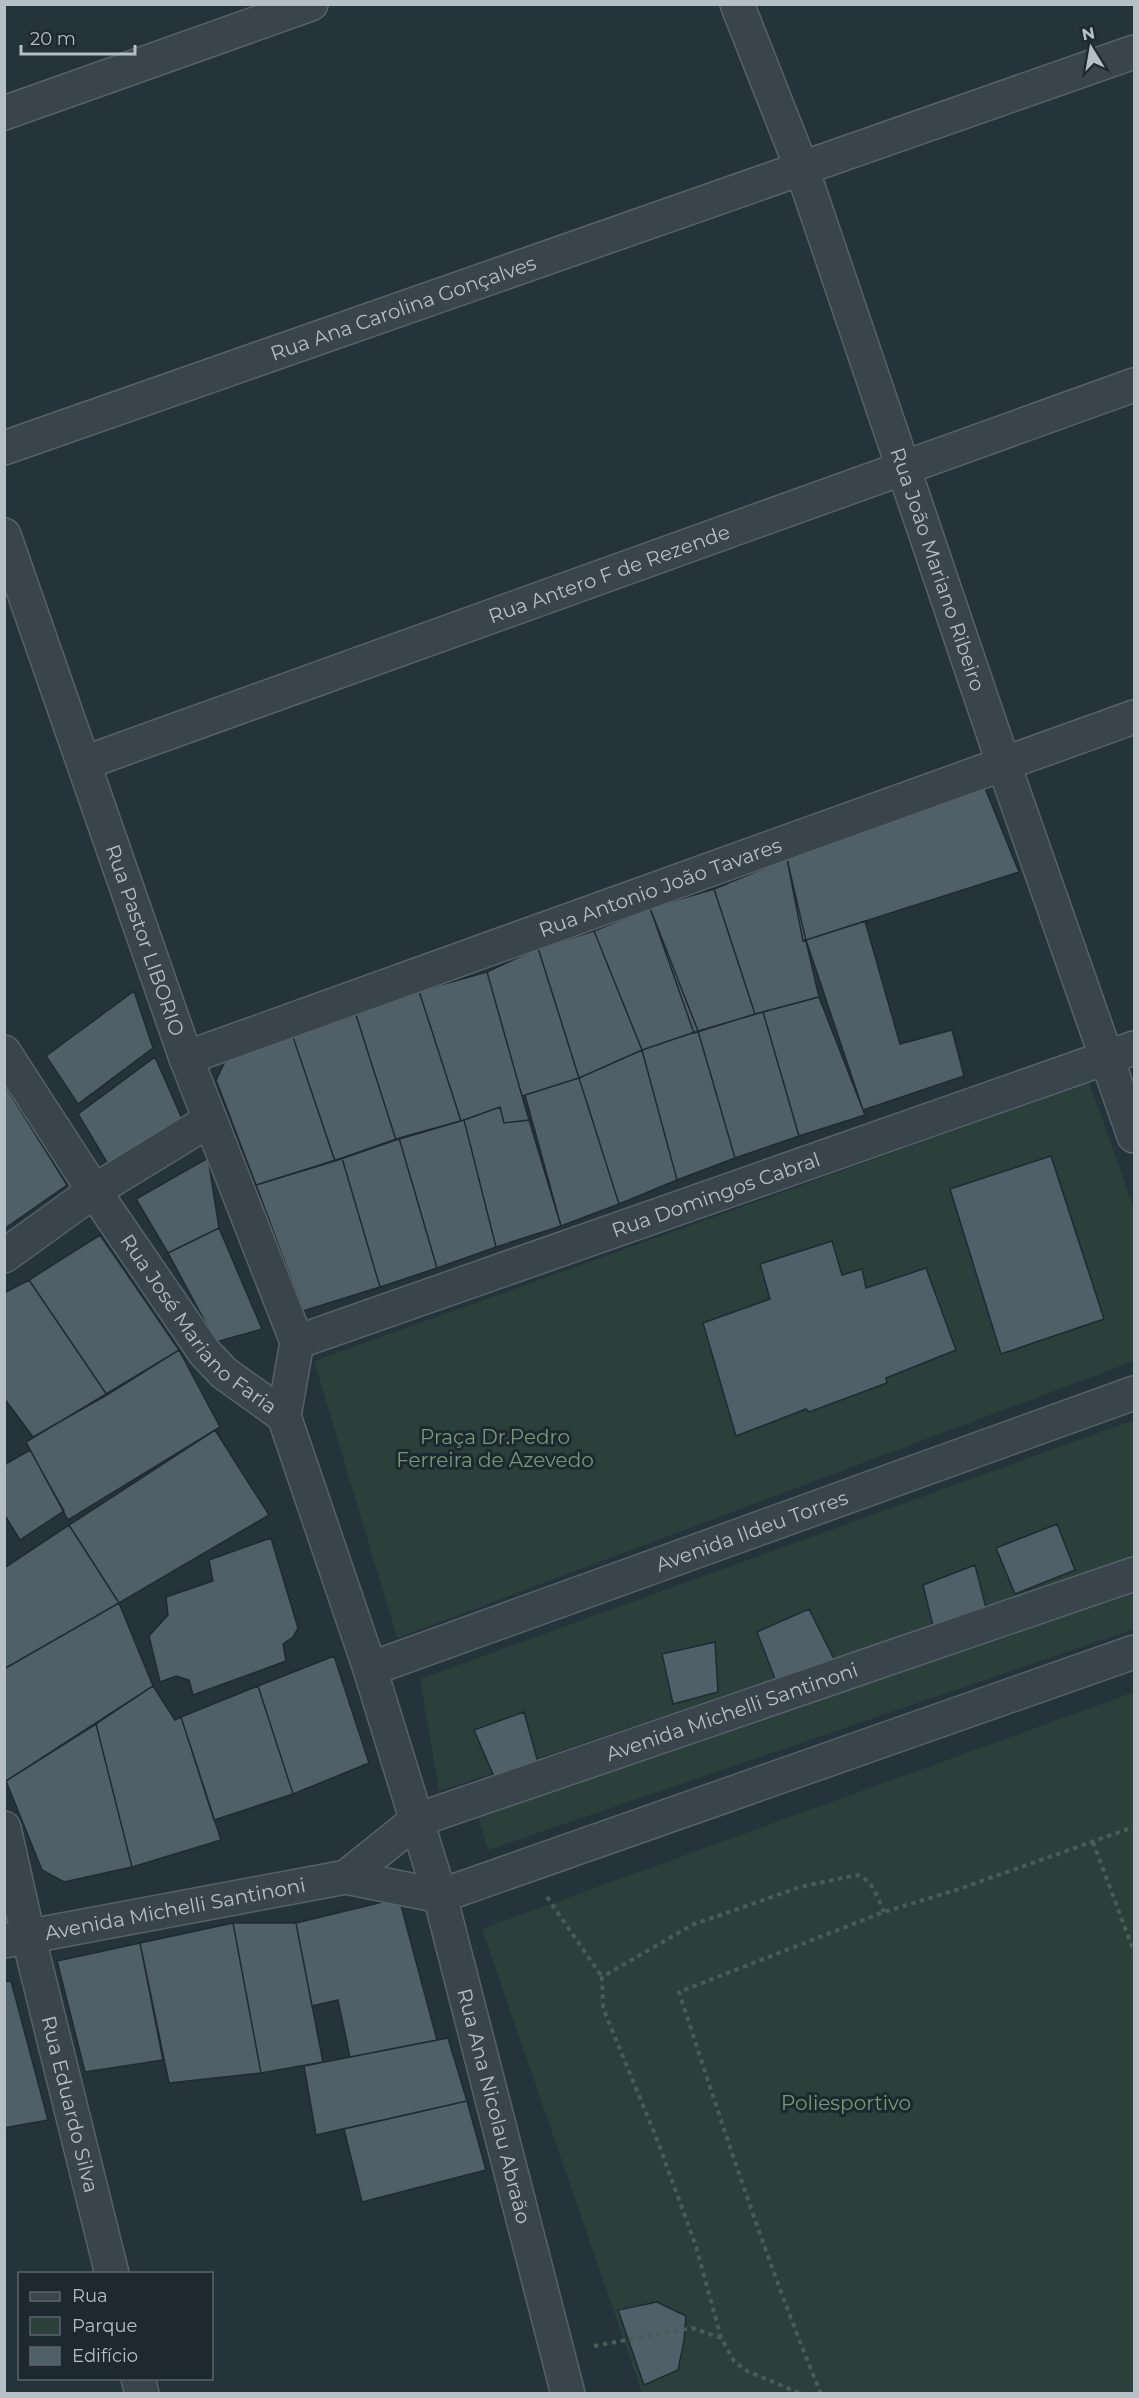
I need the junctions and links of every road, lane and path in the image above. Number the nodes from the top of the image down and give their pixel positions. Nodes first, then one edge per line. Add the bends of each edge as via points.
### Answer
1 (311, 4) edge
2 (736, 4) edge
3 (1134, 52) edge
4 (4, 113) edge
5 (801, 169) junction
6 (1134, 385) edge
7 (4, 448) edge
8 (903, 468) junction
9 (4, 535) edge
10 (1134, 717) edge
11 (84, 763) junction
12 (1004, 765) junction
13 (4, 1052) edge
14 (1121, 1053) edge
15 (186, 1058) junction
16 (210, 1120) junction
17 (1134, 1136) edge
18 (94, 1191) junction
19 (4, 1256) edge
20 (297, 1342) junction
21 (1134, 1393) edge
22 (284, 1416) junction
23 (1134, 1574) edge
24 (1134, 1652) edge
25 (370, 1669) junction
26 (417, 1820) junction
27 (4, 1828) edge
28 (1134, 1829) edge
29 (1093, 1842) junction
30 (529, 1866) junction
31 (346, 1877) junction
32 (440, 1896) junction
33 (884, 1912) junction
34 (16, 1938) edge
35 (1134, 1952) edge
36 (602, 1977) junction
37 (111, 2272) edge
38 (721, 2338) junction
39 (558, 2353) junction
40 (568, 2394) edge
41 (801, 2394) edge
42 (821, 2394) edge

1 - 4 street
2 - 5 street, Rua João Mariano Ribeiro
3 - 5 street, Rua Ana Carolina Gonçalves
5 - 7 street, Rua Ana Carolina Gonçalves
5 - 8 street, Rua João Mariano Ribeiro
6 - 8 street, Rua Antero F de Rezende
8 - 11 street, Rua Antero F de Rezende
8 - 12 street, Rua João Mariano Ribeiro
9 - 11 street, Rua Pastor LIBORIO
10 - 12 street, Rua Antonio João Tavares
11 - 15 street, Rua Pastor LIBORIO
12 - 14 street, Rua João Mariano Ribeiro
12 - 15 street, Rua Antonio João Tavares
13 - 18 street, Rua José Mariano Faria
14 - 17 street, Rua João Mariano Ribeiro
14 - 20 street, Rua Domingos Cabral
15 - 16 street, Rua Pastor LIBORIO
16 - 18 street
16 - 20 street, Rua Pastor LIBORIO
18 - 19 street
18 - 22 street, Rua José Mariano Faria via 205,1353 224,1372
20 - 22 street
21 - 25 street, Avenida Ildeu Torres
22 - 25 street, Rua José Mariano Faria
23 - 26 street, Avenida Michelli Santinoni
24 - 30 street
25 - 26 street, Rua José Mariano Faria
26 - 31 street, Avenida Michelli Santinoni
26 - 32 street, Rua Ana Nicolau Abraão
27 - 34 street, Rua Eduardo Silva
28 - 29 path
29 - 33 path
29 - 35 path
30 - 32 street
30 - 36 path
31 - 32 street, Avenida Michelli Santinoni
31 - 34 street, Avenida Michelli Santinoni
32 - 39 street, Rua Ana Nicolau Abraão
33 - 36 path via 871,1883 864,1877 857,1875 800,1887 692,1925
33 - 42 path via 679,1992 718,2114
34 - 37 street, Rua Eduardo Silva
36 - 38 path via 603,2008 692,2235
38 - 39 path via 692,2328
38 - 41 path via 734,2361 745,2370
39 - 40 street, Rua Ana Nicolau Abraão

